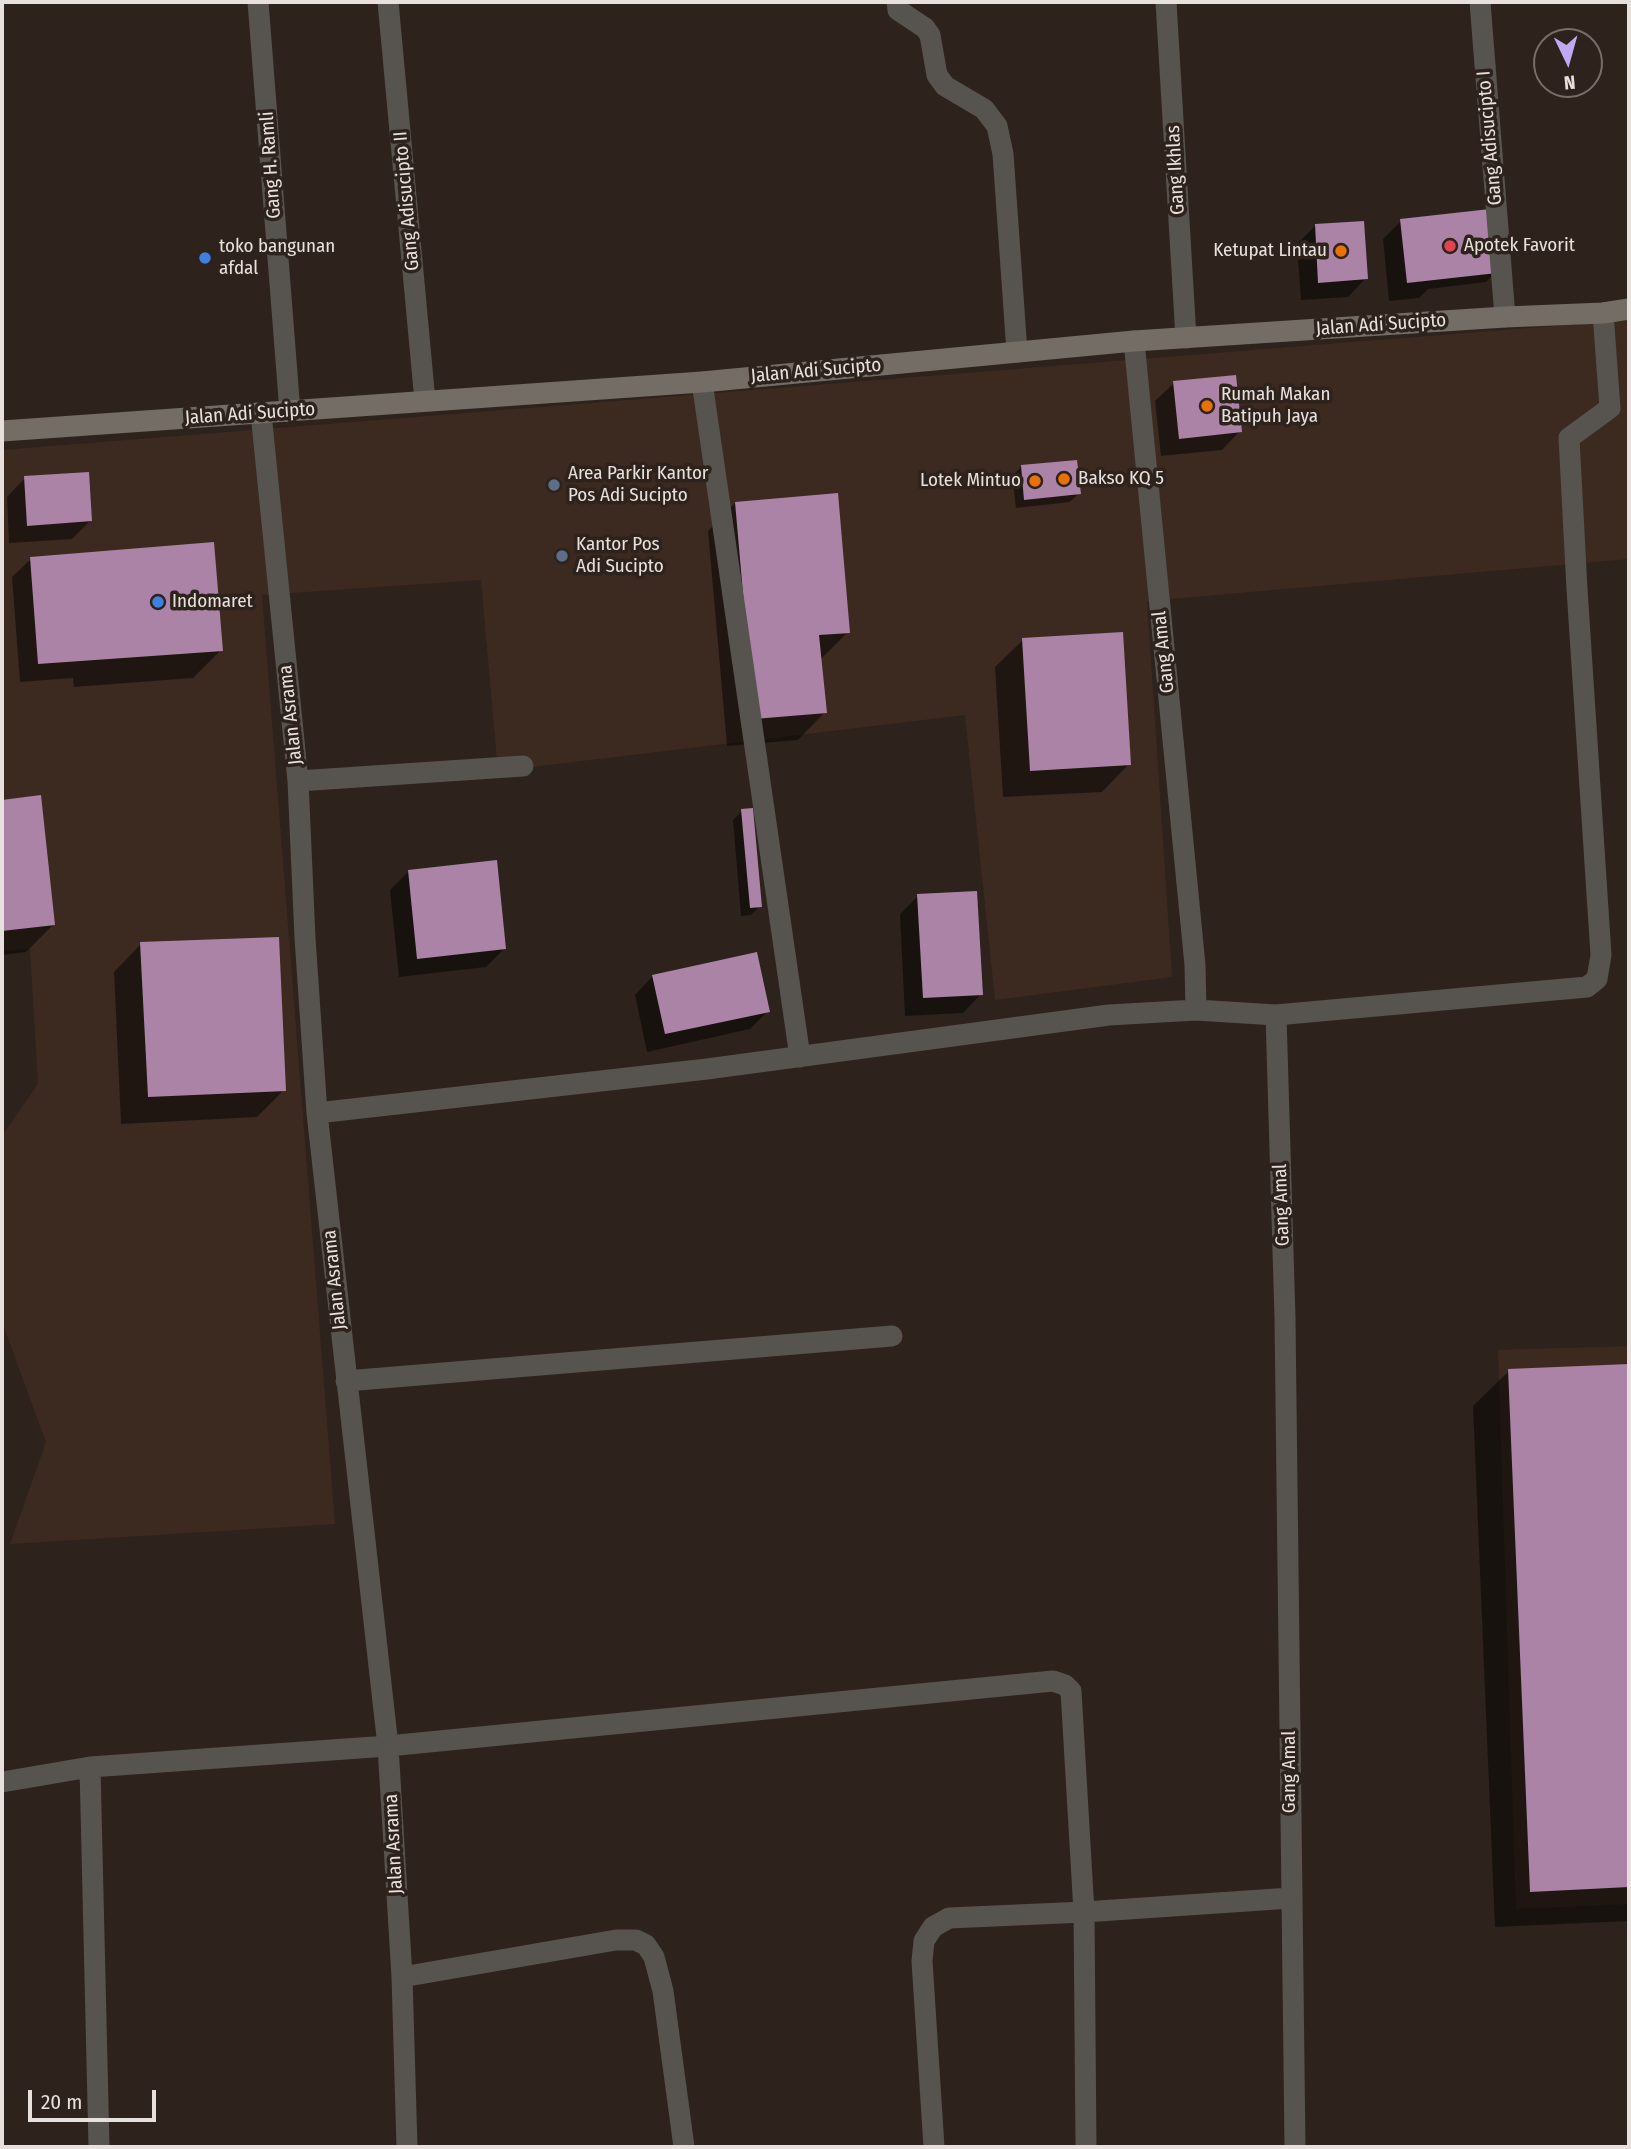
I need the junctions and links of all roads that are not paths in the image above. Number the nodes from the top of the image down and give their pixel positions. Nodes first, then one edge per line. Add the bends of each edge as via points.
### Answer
1 (258, 2) edge
2 (388, 2) edge
3 (897, 2) edge
4 (1166, 2) edge
5 (1480, 2) edge
6 (1629, 309) edge
7 (1603, 313) junction
8 (1505, 317) junction
9 (1186, 338) junction
10 (1134, 341) junction
11 (1017, 352) junction
12 (702, 382) junction
13 (425, 401) junction
14 (290, 412) junction
15 (261, 413) junction
16 (2, 431) edge
17 (523, 766) dead end
18 (298, 781) junction
19 (1196, 1010) junction
20 (1276, 1014) junction
21 (800, 1057) junction
22 (317, 1113) junction
23 (892, 1336) dead end
24 (346, 1381) junction
25 (388, 1745) junction
26 (90, 1767) junction
27 (2, 1782) edge
28 (1291, 1898) junction
29 (1084, 1912) junction
30 (402, 1977) junction
31 (99, 2147) edge
32 (407, 2147) edge
33 (684, 2147) edge
34 (934, 2147) edge
35 (1086, 2147) edge
36 (1295, 2147) edge

1 - 14 street, Gang H. Ramli
2 - 13 street, Gang Adisucipto II
3 - 11 street via 898,10 930,35 937,75 945,86 984,109 997,126
4 - 9 street, Gang Ikhlas
5 - 8 street, Gang Adisucipto I
6 - 7 main road, Jalan Adi Sucipto
7 - 8 main road, Jalan Adi Sucipto
7 - 20 street via 1610,408 1569,438 1601,955 1597,979 1587,987
8 - 9 main road, Jalan Adi Sucipto
9 - 10 main road, Jalan Adi Sucipto
10 - 11 main road, Jalan Adi Sucipto
10 - 19 street, Gang Amal
11 - 12 main road, Jalan Adi Sucipto
12 - 13 main road, Jalan Adi Sucipto
12 - 21 street
13 - 14 main road, Jalan Adi Sucipto
14 - 15 main road, Jalan Adi Sucipto
15 - 16 main road, Jalan Adi Sucipto
15 - 18 street, Jalan Asrama
17 - 18 street
18 - 22 street, Jalan Asrama
19 - 20 street
19 - 21 street via 1109,1015
20 - 28 street, Gang Amal via 1285,1318
21 - 22 street
22 - 24 street, Jalan Asrama
23 - 24 street
24 - 25 street, Jalan Asrama
25 - 26 street
25 - 29 street via 1053,1681 1071,1691
25 - 30 street, Jalan Asrama
26 - 27 street
26 - 31 street
28 - 29 street
28 - 36 street, Gang Amal
29 - 34 street via 949,1918 933,1927 922,1961
29 - 35 street
30 - 32 street, Jalan Asrama
30 - 33 street via 616,1940 646,1945 663,1991

